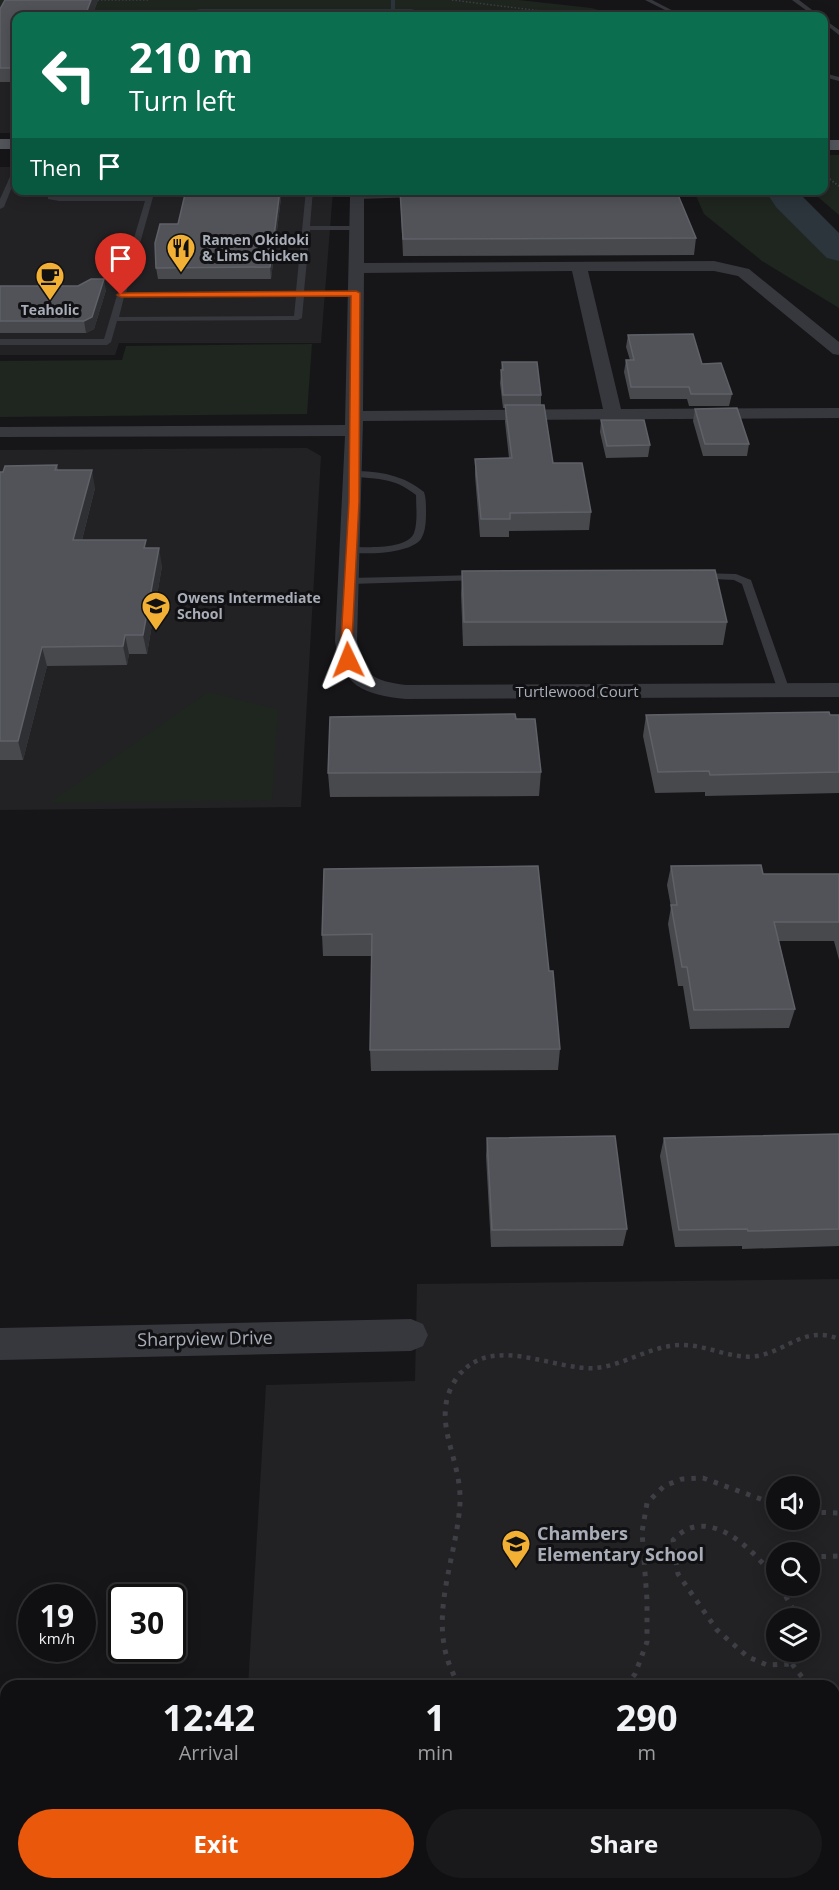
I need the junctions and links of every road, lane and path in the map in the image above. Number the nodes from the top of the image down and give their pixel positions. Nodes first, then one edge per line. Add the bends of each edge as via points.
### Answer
1 (92, 0) edge
2 (149, 0) edge
3 (453, 0) edge
4 (648, 0) edge
5 (795, 0) edge
6 (555, 12) edge
7 (672, 12) edge
8 (812, 12) edge
9 (12, 184) edge
10 (51, 195) edge
11 (151, 195) edge
12 (309, 195) edge
13 (357, 195) edge
14 (0, 207) edge
15 (306, 228) junction
16 (357, 228) junction
17 (579, 267) junction
18 (356, 268) junction
19 (112, 286) dead end
20 (122, 291) junction
21 (356, 293) junction
22 (301, 294) junction
23 (114, 319) junction
24 (0, 342) edge
25 (839, 350) edge
26 (839, 413) edge
27 (613, 415) junction
28 (353, 423) junction
29 (0, 432) edge
30 (353, 474) junction
31 (351, 550) junction
32 (689, 576) edge
33 (488, 578) edge
34 (350, 581) junction
35 (839, 690) edge
36 (784, 691) junction
37 (411, 1335) dead end
38 (839, 1339) edge
39 (0, 1344) edge
40 (766, 1501) edge
41 (820, 1512) edge
42 (839, 1513) edge
43 (839, 1556) edge
44 (820, 1557) edge
45 (766, 1566) edge
46 (792, 1664) joint
47 (455, 1680) edge
48 (630, 1680) edge
49 (804, 1680) edge

1 - 2 path
3 - 6 path
4 - 7 lane
5 - 8 lane
9 - 14 lane
10 - 11 lane via 59,199
11 - 20 lane
12 - 15 lane
13 - 16 street, Turtlewood Court
15 - 16 lane
15 - 22 lane
16 - 18 street, Turtlewood Court
17 - 18 street
17 - 25 street via 732,268
17 - 27 street
18 - 21 street, Turtlewood Court
19 - 20 lane
20 - 22 lane
20 - 23 lane
21 - 22 lane
21 - 28 street, Turtlewood Court
22 - 23 lane via 298,318
23 - 24 lane via 107,342
26 - 27 street
27 - 28 street via 404,416
28 - 29 street
28 - 30 street, Turtlewood Court
30 - 31 street, Turtlewood Court
30 - 31 lane via 390,476 421,494 419,534 413,541 390,549
31 - 34 street, Turtlewood Court
32 - 36 lane via 736,577 747,582
33 - 34 lane
34 - 36 street, Turtlewood Court via 348,660 355,674 389,691
35 - 36 street, Turtlewood Court
37 - 39 street, Sharpview Drive
38 - 47 path via 815,1335 758,1356 739,1357 694,1345 678,1345 596,1368 508,1355 480,1358 467,1365 452,1383 443,1425 459,1475 442,1605 446,1653
40 - 48 path via 703,1478 682,1479 664,1486 647,1503 642,1532 647,1642
41 - 42 path
43 - 44 path
45 - 46 path via 730,1534 714,1527 699,1524 682,1530 673,1540 678,1574 717,1630 748,1657 766,1665
46 - 49 path

